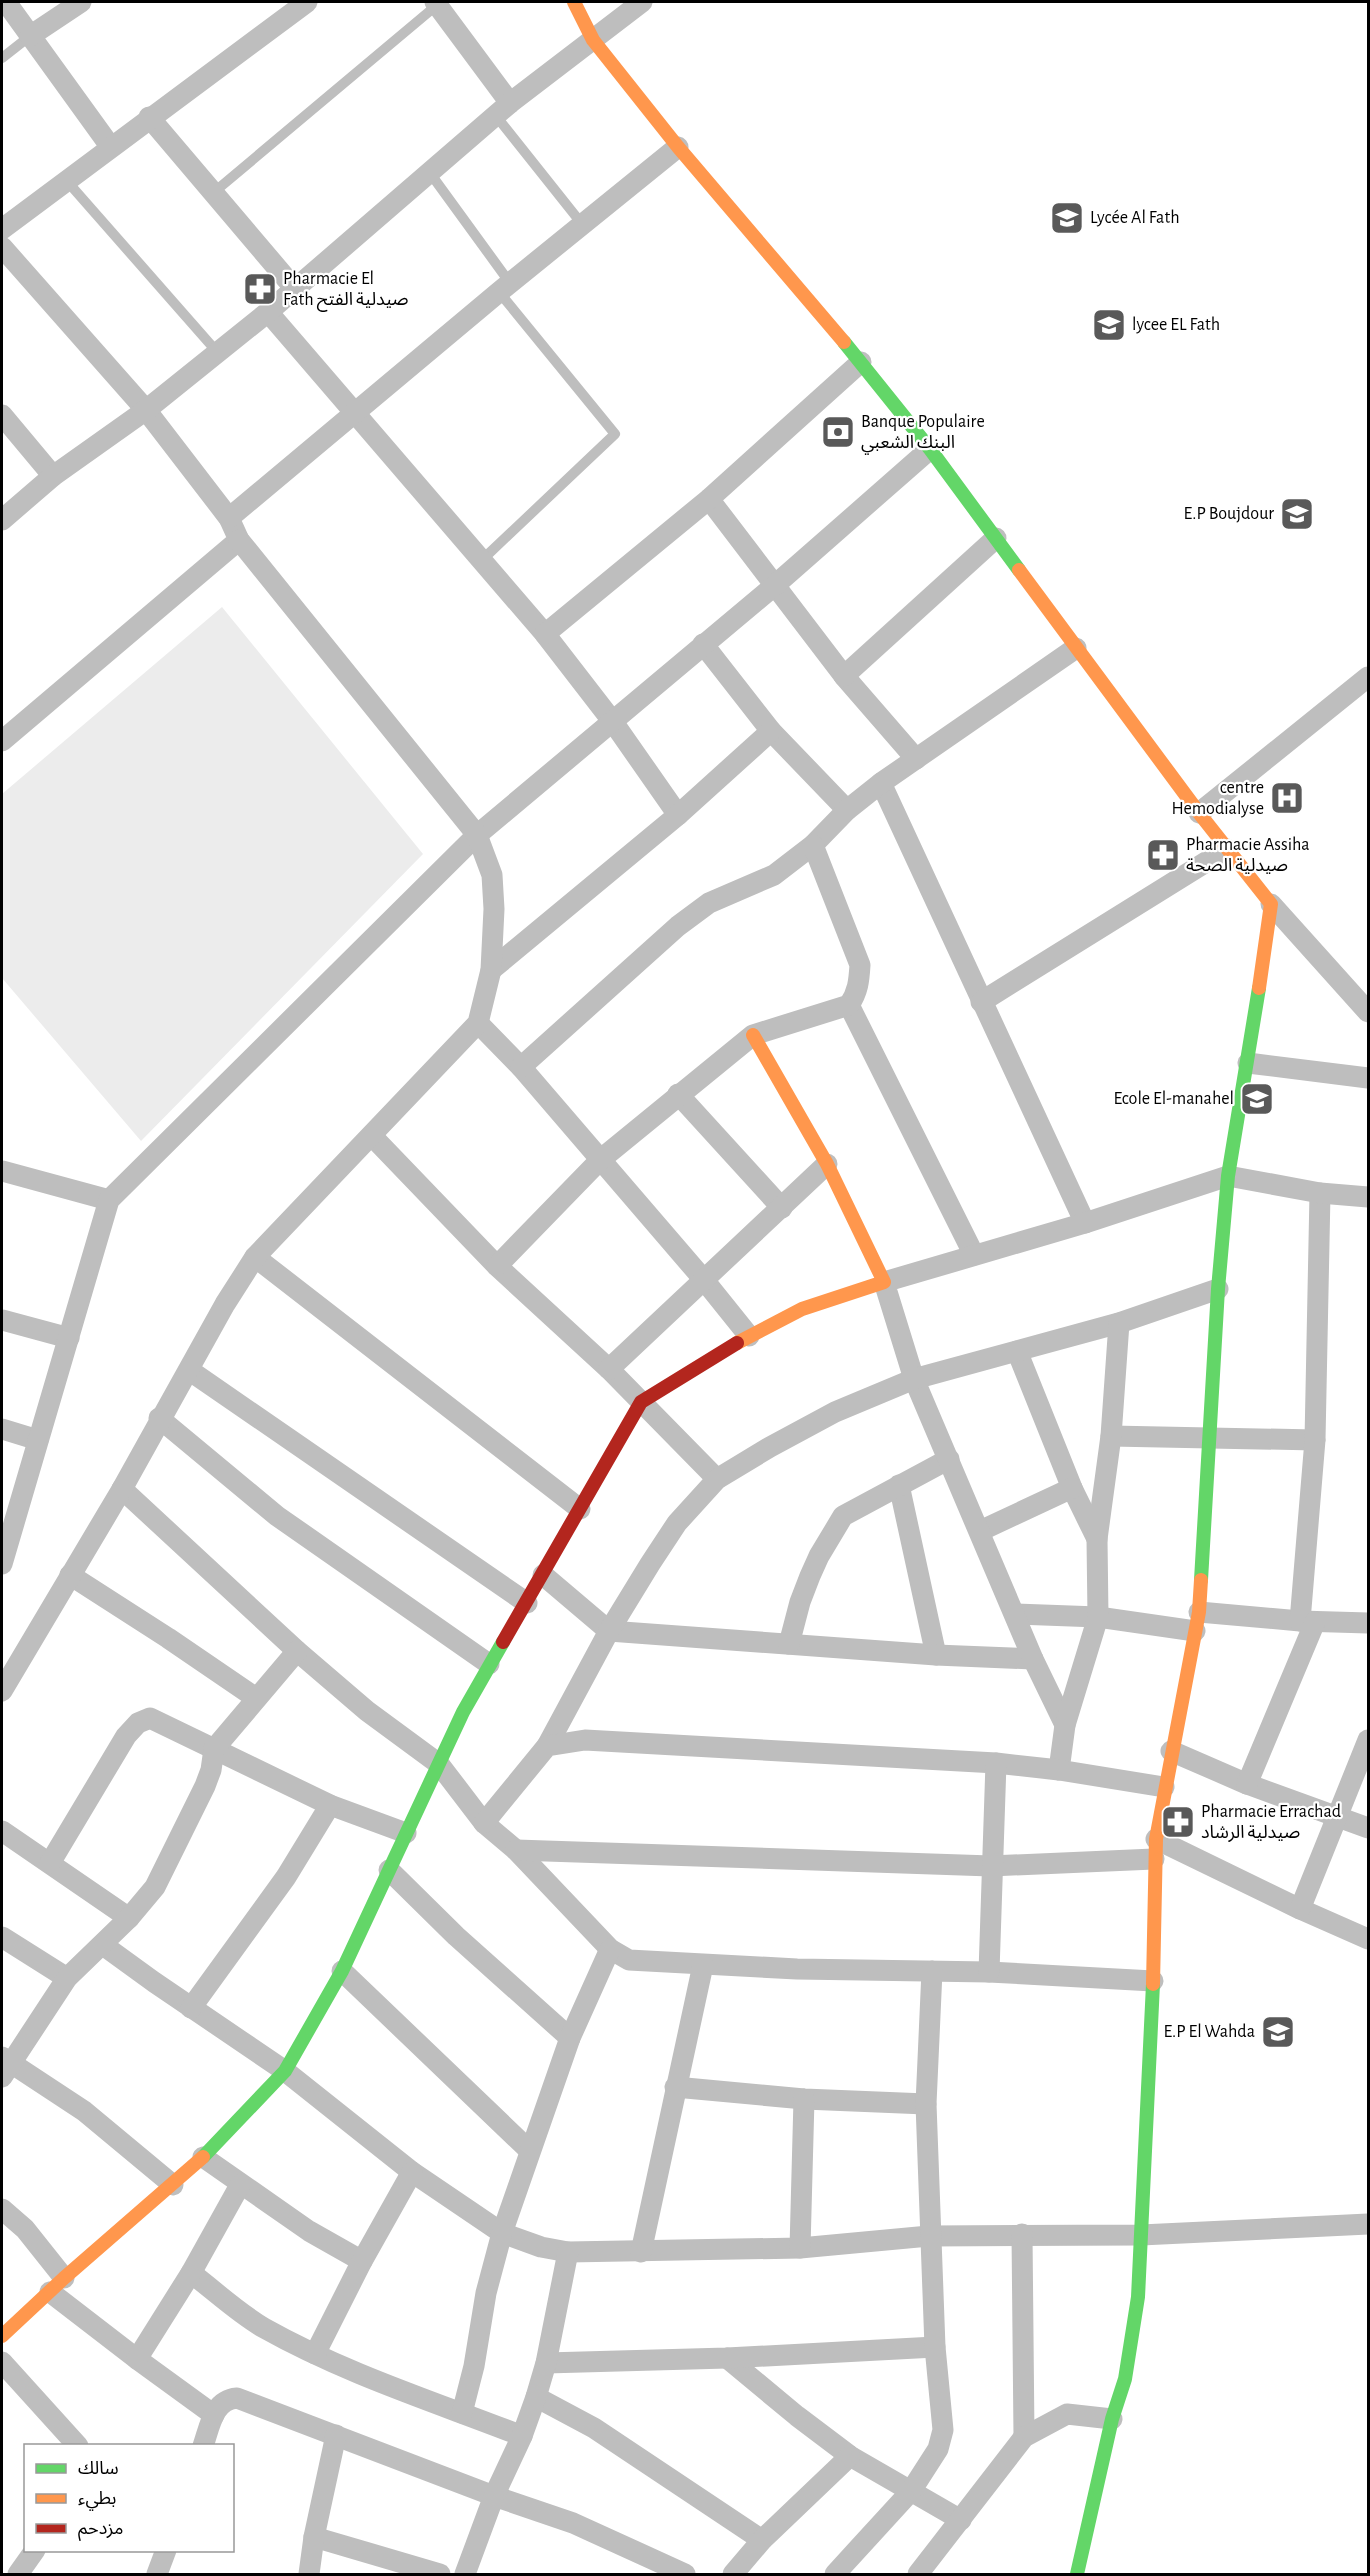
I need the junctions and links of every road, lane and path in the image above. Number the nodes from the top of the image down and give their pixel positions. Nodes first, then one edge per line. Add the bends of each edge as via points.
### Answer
1 (6, 2) edge
2 (81, 2) edge
3 (574, 2) edge
4 (642, 2) edge
5 (436, 3) edge
6 (299, 4) edge
7 (30, 36) junction
8 (593, 40) junction
9 (2, 58) edge
10 (503, 109) junction
11 (149, 117) junction
12 (110, 146) junction
13 (678, 147) junction
14 (430, 173) junction
15 (66, 180) junction
16 (213, 193) junction
17 (582, 224) junction
18 (2, 229) edge
19 (2, 247) edge
20 (504, 287) junction
21 (295, 289) junction
22 (268, 312) junction
23 (218, 353) junction
24 (861, 362) junction
25 (146, 410) junction
26 (353, 412) junction
27 (2, 415) edge
28 (930, 449) junction
29 (53, 476) junction
30 (709, 499) junction
31 (229, 518) junction
32 (2, 520) edge
33 (996, 538) junction
34 (239, 540) junction
35 (482, 560) junction
36 (774, 586) junction
37 (545, 634) junction
38 (703, 644) junction
39 (1077, 648) junction
40 (843, 676) junction
41 (1368, 677) edge
42 (613, 722) junction
43 (771, 731) junction
44 (2, 741) edge
45 (916, 759) junction
46 (881, 783) junction
47 (847, 810) junction
48 (1199, 813) junction
49 (678, 815) junction
50 (477, 835) junction
51 (813, 845) junction
52 (1227, 849) junction
53 (1271, 904) junction
54 (491, 970) junction
55 (981, 1002) junction
56 (849, 1005) junction
57 (1368, 1012) edge
58 (478, 1023) junction
59 (753, 1035) junction
60 (1248, 1063) junction
61 (521, 1067) junction
62 (1368, 1078) edge
63 (678, 1094) junction
64 (372, 1136) junction
65 (600, 1160) junction
66 (827, 1164) junction
67 (2, 1171) edge
68 (1228, 1176) junction
69 (1320, 1193) junction
70 (1368, 1197) edge
71 (109, 1200) junction
72 (782, 1208) junction
73 (1085, 1223) junction
74 (974, 1255) junction
75 (255, 1257) junction
76 (497, 1266) junction
77 (704, 1280) junction
78 (884, 1282) junction
79 (1218, 1289) junction
80 (2, 1320) edge
81 (1119, 1323) junction
82 (749, 1336) junction
83 (69, 1338) junction
84 (1017, 1351) junction
85 (609, 1369) junction
86 (189, 1370) junction
87 (914, 1379) junction
88 (641, 1402) junction
89 (159, 1418) junction
90 (2, 1429) edge
91 (1111, 1436) junction
92 (1210, 1438) junction
93 (38, 1440) junction
94 (1316, 1440) junction
95 (949, 1459) junction
96 (717, 1479) junction
97 (899, 1485) junction
98 (1072, 1488) junction
99 (122, 1489) junction
100 (580, 1509) junction
101 (980, 1531) junction
102 (6, 1533) edge
103 (1096, 1539) junction
104 (2, 1564) edge
105 (70, 1575) junction
106 (543, 1575) junction
107 (527, 1603) junction
108 (1016, 1614) junction
109 (1098, 1617) junction
110 (1308, 1621) junction
111 (1197, 1622) junction
112 (1368, 1623) edge
113 (609, 1631) junction
114 (789, 1644) junction
115 (297, 1651) junction
116 (936, 1655) junction
117 (1033, 1659) junction
118 (489, 1664) junction
119 (2, 1690) edge
120 (256, 1698) junction
121 (1065, 1725) junction
122 (1368, 1740) edge
123 (547, 1746) junction
124 (214, 1749) junction
125 (1171, 1751) junction
126 (439, 1764) junction
127 (996, 1764) junction
128 (1059, 1770) junction
129 (1247, 1784) junction
130 (1164, 1786) junction
131 (330, 1805) junction
132 (1339, 1816) junction
133 (484, 1823) junction
134 (1368, 1828) edge
135 (2, 1831) edge
136 (405, 1833) junction
137 (1155, 1849) junction
138 (516, 1850) junction
139 (50, 1863) junction
140 (991, 1866) junction
141 (389, 1870) junction
142 (1300, 1909) junction
143 (129, 1918) junction
144 (2, 1937) edge
145 (1368, 1939) edge
146 (103, 1945) junction
147 (610, 1949) junction
148 (703, 1965) junction
149 (342, 1971) junction
150 (932, 1971) junction
151 (989, 1972) junction
152 (67, 1978) junction
153 (1153, 1981) junction
154 (191, 2008) junction
155 (570, 2038) junction
156 (5, 2066) edge
157 (285, 2071) junction
158 (675, 2087) junction
159 (804, 2099) junction
160 (926, 2104) junction
161 (530, 2151) junction
162 (203, 2157) junction
163 (412, 2172) junction
164 (173, 2185) junction
165 (240, 2185) junction
166 (2, 2209) edge
167 (1368, 2224) edge
168 (502, 2233) junction
169 (1022, 2234) junction
170 (1141, 2235) junction
171 (929, 2236) junction
172 (800, 2248) junction
173 (568, 2252) junction
174 (641, 2252) junction
175 (362, 2261) junction
176 (191, 2273) junction
177 (57, 2285) junction
178 (2, 2336) edge
179 (935, 2347) junction
180 (315, 2354) junction
181 (728, 2358) junction
182 (136, 2359) junction
183 (2, 2362) edge
184 (546, 2362) junction
185 (536, 2397) junction
186 (462, 2413) junction
187 (214, 2415) junction
188 (1112, 2419) junction
189 (336, 2435) junction
190 (522, 2436) junction
191 (1024, 2437) junction
192 (77, 2444) edge
193 (203, 2444) edge
194 (850, 2456) junction
195 (912, 2491) junction
196 (494, 2496) junction
197 (961, 2520) junction
198 (314, 2536) junction
199 (762, 2540) junction
200 (34, 2552) edge
201 (165, 2552) edge
202 (387, 2566) edge
203 (18, 2574) edge
204 (158, 2574) edge
205 (309, 2574) edge
206 (440, 2574) edge
207 (465, 2574) edge
208 (685, 2574) edge
209 (733, 2574) edge
210 (835, 2574) edge
211 (918, 2574) edge
212 (1077, 2574) edge

1 - 7 street
2 - 7 street
3 - 8 main road
4 - 8 street
5 - 10 street
5 - 16 lane
6 - 11 street
7 - 9 lane
7 - 12 street
8 - 10 street
8 - 13 main road
10 - 14 street
10 - 17 lane
11 - 12 street
11 - 16 street
12 - 15 street
13 - 17 street
13 - 24 main road
14 - 20 lane
14 - 21 street
15 - 18 street
15 - 23 lane
16 - 21 street
17 - 20 street
19 - 25 street
20 - 26 street
20 - 35 lane via 615,434
21 - 22 street
22 - 23 street
22 - 26 street
23 - 25 street
24 - 28 main road
24 - 30 street
25 - 29 street
25 - 31 street
26 - 31 street
26 - 35 street
27 - 29 street
28 - 33 main road
28 - 36 street
29 - 32 street
30 - 36 street
30 - 37 street
31 - 34 street
33 - 39 main road
33 - 40 street
34 - 44 street
34 - 50 street
35 - 37 street
36 - 38 street
36 - 40 street
37 - 42 street
38 - 42 street
38 - 43 street
39 - 45 street
39 - 48 main road
40 - 45 street
41 - 48 street
42 - 49 street
42 - 50 street
43 - 47 street
43 - 49 street
45 - 46 street
46 - 47 street
46 - 55 street
47 - 51 street
48 - 52 main road
49 - 54 street
50 - 54 street via 492,875
50 - 71 street
51 - 56 street via 860,965 858,988
51 - 61 street via 774,875 709,903 686,920
52 - 53 main road
52 - 55 street
53 - 57 street
53 - 60 main road
54 - 58 street
55 - 73 street
56 - 59 street
56 - 74 street
58 - 61 street
58 - 64 street
59 - 63 street
59 - 66 main road
60 - 62 street
60 - 68 main road
61 - 65 street
63 - 65 street
63 - 72 street
64 - 75 street
64 - 76 street
65 - 76 street
65 - 77 street
66 - 72 street
66 - 78 main road
67 - 71 street
68 - 69 street
68 - 73 street
68 - 79 main road
69 - 70 street
69 - 94 street
71 - 83 street
72 - 77 street
73 - 74 street
74 - 78 street
75 - 86 street
75 - 100 street
76 - 85 street
77 - 82 street
77 - 85 street
78 - 82 main road via 802,1309
78 - 87 street
79 - 81 street
79 - 92 main road
80 - 83 street
81 - 84 street
81 - 91 street
82 - 88 main road
83 - 93 street
84 - 87 street
84 - 98 street
85 - 88 street
86 - 89 street
86 - 107 street
87 - 95 street
87 - 96 street via 834,1412
88 - 96 street
88 - 100 main road
89 - 99 street
89 - 118 street via 277,1516
90 - 93 street
91 - 92 street
91 - 103 street
92 - 94 street
92 - 111 main road
93 - 102 street
94 - 110 street
95 - 97 street
95 - 101 street
96 - 113 street via 677,1523
97 - 114 street via 852,1510 835,1527 810,1576
97 - 116 street
98 - 101 street
98 - 103 street
99 - 105 street
99 - 115 street
100 - 106 main road
101 - 108 street
102 - 104 street
103 - 109 street
105 - 119 street
105 - 120 street
106 - 107 main road
106 - 113 street
107 - 118 main road
108 - 109 street
108 - 117 street
109 - 111 street
109 - 121 street
110 - 111 street
110 - 112 street
110 - 129 street
111 - 125 main road
113 - 114 street
113 - 123 street
114 - 116 street
115 - 120 street
115 - 126 street
116 - 117 street
117 - 121 street
118 - 126 main road
120 - 124 street
121 - 128 street
122 - 132 street
123 - 127 street via 585,1740
123 - 133 street
124 - 131 street
124 - 139 street via 150,1718 138,1723 126,1736
124 - 143 street via 205,1786 168,1863 155,1887
125 - 129 street
125 - 130 main road
126 - 133 street
126 - 136 main road
127 - 128 street
127 - 140 street
128 - 130 street
129 - 132 street
130 - 137 main road
131 - 136 street
131 - 154 street via 286,1877
132 - 134 street
132 - 142 street
133 - 138 street
135 - 139 street
136 - 141 main road
137 - 140 street
137 - 142 street
137 - 153 main road
138 - 140 street
138 - 147 street
139 - 143 street
140 - 151 street
141 - 149 main road
141 - 155 street
142 - 145 street
143 - 146 street
144 - 152 street
146 - 152 street
146 - 154 street
147 - 148 street via 629,1960
147 - 155 street
148 - 150 street
148 - 158 street
149 - 157 main road
149 - 161 street
150 - 151 street
150 - 160 street
151 - 153 street
152 - 156 street
153 - 170 main road
154 - 157 street
155 - 161 street
156 - 164 street via 84,2111
157 - 162 main road
157 - 163 street
158 - 159 street
158 - 174 street
159 - 160 street
159 - 172 street
160 - 171 street
161 - 168 street
162 - 164 main road
162 - 165 street
163 - 168 street
163 - 175 street
164 - 177 main road
165 - 175 street
165 - 176 street
166 - 177 street via 25,2229
167 - 170 street
168 - 173 street
168 - 186 street
169 - 170 street
169 - 171 street
169 - 191 street
170 - 188 main road via 1133,2340
171 - 172 street
171 - 179 street
172 - 174 street
173 - 174 street
173 - 184 street
175 - 180 street
176 - 180 street via 262,2327
176 - 182 street
177 - 178 main road
177 - 182 street
179 - 181 street
179 - 195 street via 943,2430 938,2449
180 - 186 street via 394,2389
181 - 184 street
181 - 194 street
182 - 187 street
183 - 192 street
184 - 185 street
185 - 190 street
185 - 199 street via 594,2428
186 - 190 street
187 - 189 street via 222,2402 237,2398
187 - 193 street
188 - 191 street via 1067,2414
188 - 212 main road
189 - 196 street
189 - 198 street
190 - 196 street
191 - 197 street
194 - 195 street
194 - 199 street
195 - 197 street
195 - 210 street
196 - 207 street
196 - 208 street via 573,2523
197 - 211 street
198 - 202 street
198 - 205 street
199 - 209 street
200 - 203 street
201 - 204 street
202 - 206 street

